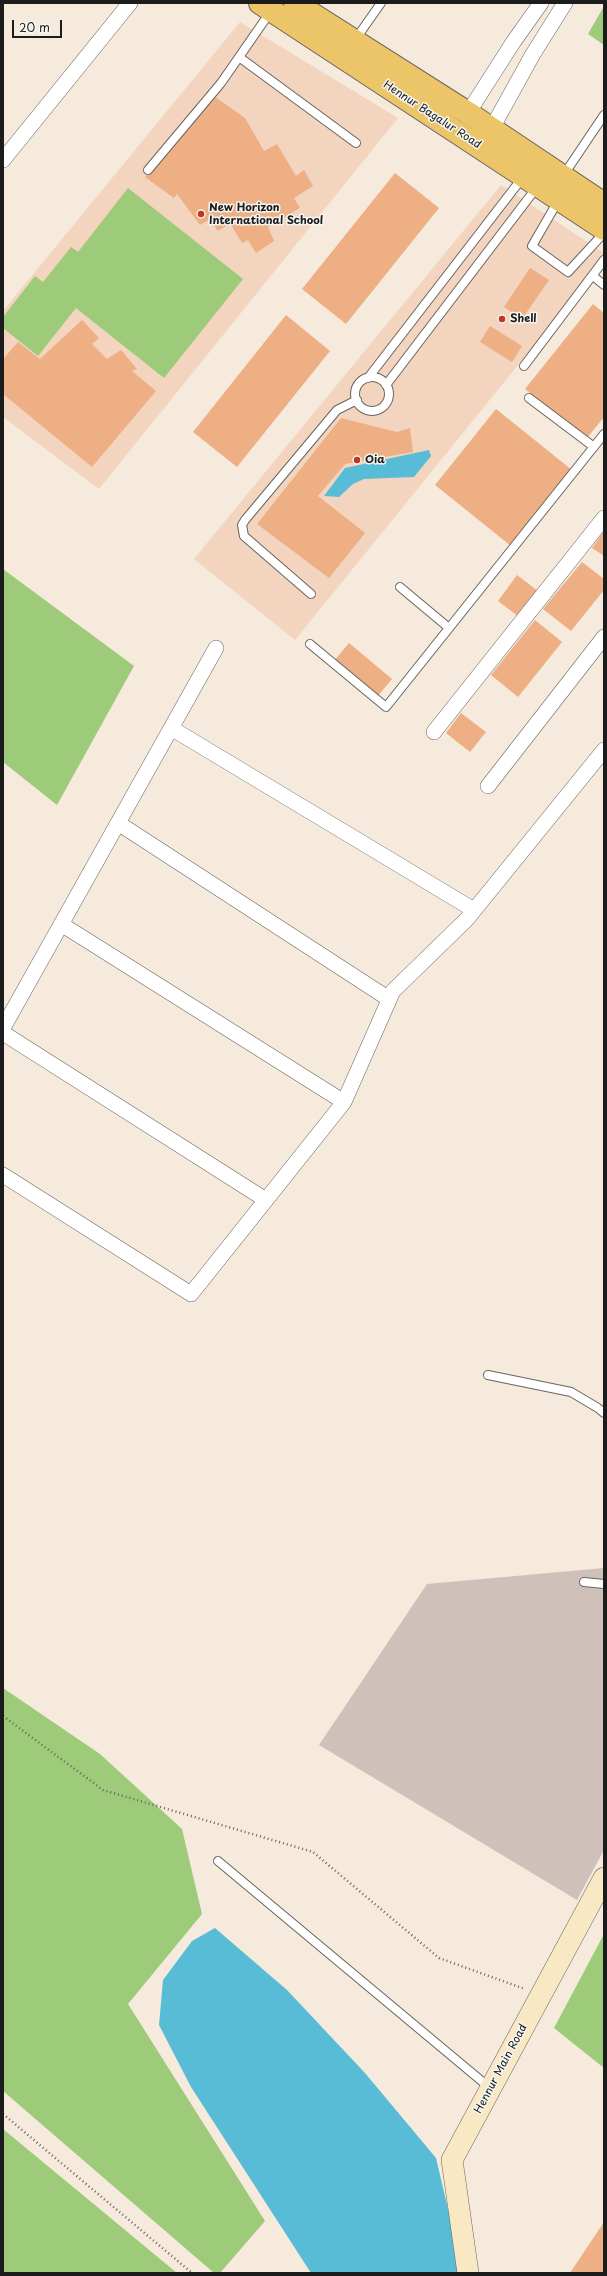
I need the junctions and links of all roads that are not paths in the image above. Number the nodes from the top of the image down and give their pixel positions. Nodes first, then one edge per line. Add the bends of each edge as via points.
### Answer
1 (130, 3) edge
2 (295, 3) edge
3 (381, 3) edge
4 (541, 3) edge
5 (565, 3) edge
6 (265, 7) edge
7 (355, 41) junction
8 (239, 57) junction
9 (468, 113) junction
10 (604, 115) edge
11 (492, 128) junction
12 (356, 143) dead end
13 (3, 160) edge
14 (148, 170) dead end
15 (564, 176) junction
16 (532, 180) junction
17 (560, 198) junction
18 (604, 204) edge
19 (604, 229) edge
20 (604, 232) edge
21 (604, 260) edge
22 (593, 276) junction
23 (604, 285) edge
24 (524, 366) dead end
25 (368, 378) junction
26 (386, 385) junction
27 (529, 398) dead end
28 (357, 400) junction
29 (604, 434) edge
30 (594, 447) junction
31 (604, 518) edge
32 (400, 588) dead end
33 (311, 594) dead end
34 (449, 628) junction
35 (604, 637) edge
36 (310, 644) dead end
37 (216, 648) dead end
38 (171, 728) junction
39 (434, 732) dead end
40 (604, 750) edge
41 (488, 786) dead end
42 (118, 823) junction
43 (474, 910) junction
44 (61, 924) junction
45 (389, 999) junction
46 (3, 1028) edge
47 (3, 1033) edge
48 (344, 1102) junction
49 (3, 1175) edge
50 (266, 1200) junction
51 (488, 1375) dead end
52 (604, 1413) edge
53 (584, 1582) dead end
54 (604, 1584) edge
55 (218, 1861) dead end
56 (604, 1878) edge
57 (490, 2089) junction
58 (468, 2273) edge

1 - 13 street
2 - 7 main road, Hennur Bagalur Road
3 - 7 lane
4 - 9 street via 514,40
5 - 11 street
6 - 8 lane
6 - 16 main road, Hennur Bagalur Road
7 - 9 main road, Hennur Bagalur Road
8 - 12 lane
8 - 14 lane via 221,83
9 - 11 main road, Hennur Bagalur Road
10 - 15 lane
11 - 15 main road, Hennur Bagalur Road
15 - 18 main road, Hennur Bagalur Road
16 - 17 main road, Hennur Bagalur Road
16 - 25 lane
16 - 26 lane
17 - 19 main road, Hennur Bagalur Road
17 - 20 lane via 532,246 568,272
21 - 22 lane
22 - 23 lane
22 - 24 lane
25 - 26 lane via 379,379
25 - 28 lane via 356,389
26 - 28 lane via 388,400 381,409 364,409
27 - 30 lane
28 - 33 lane via 337,410 242,525 244,536
29 - 30 lane
30 - 34 lane
31 - 39 street
32 - 34 lane
34 - 36 lane via 386,707
35 - 41 street
37 - 38 street
38 - 42 street
38 - 43 street
40 - 43 street
42 - 44 street
42 - 45 street
43 - 45 street via 393,991
44 - 46 street
44 - 48 street
45 - 48 street
47 - 50 street
48 - 50 street
49 - 50 street via 191,1294
51 - 52 lane via 571,1392
53 - 54 lane
55 - 57 lane
56 - 57 main road, Hennur Main Road
57 - 58 main road, Hennur Main Road via 452,2160

